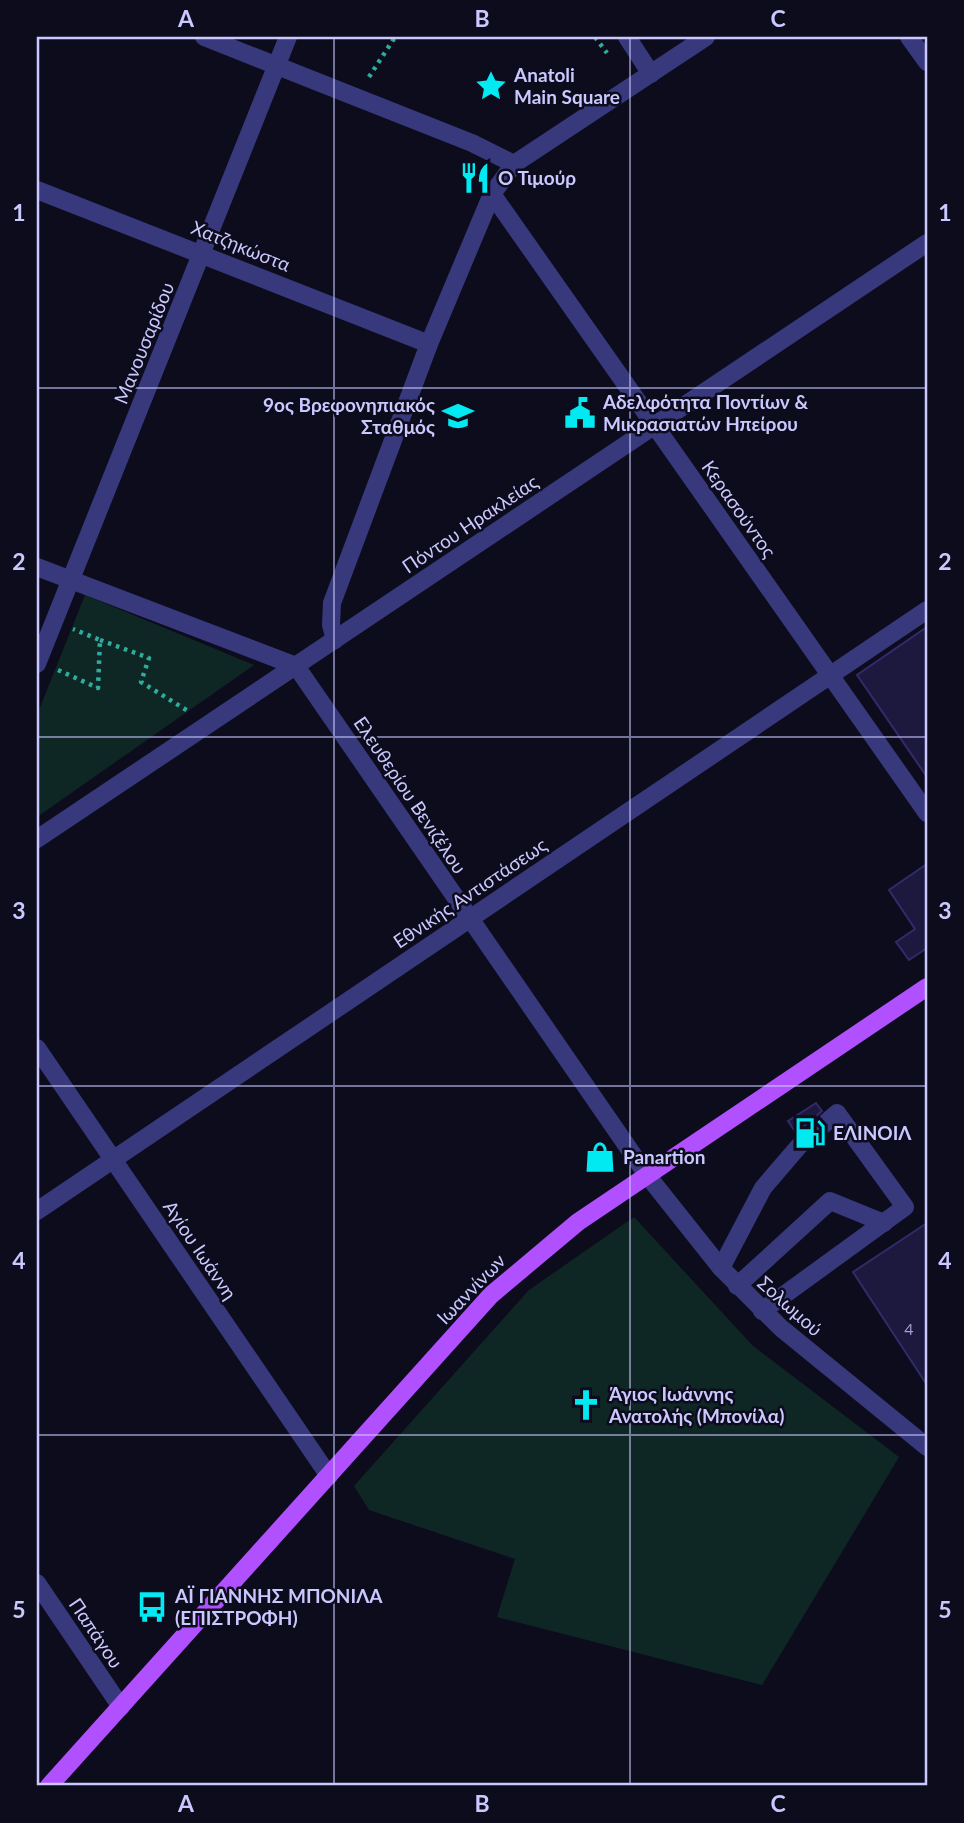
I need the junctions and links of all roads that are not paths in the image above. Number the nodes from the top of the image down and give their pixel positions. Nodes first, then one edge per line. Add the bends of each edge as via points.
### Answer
1 (204, 37) edge
2 (288, 37) edge
3 (627, 37) edge
4 (706, 37) edge
5 (909, 37) edge
6 (927, 62) edge
7 (277, 65) junction
8 (651, 74) junction
9 (514, 164) junction
10 (37, 190) edge
11 (492, 194) junction
12 (927, 243) edge
13 (203, 253) junction
14 (429, 344) junction
15 (655, 426) junction
16 (37, 567) edge
17 (71, 580) junction
18 (927, 610) edge
19 (335, 640) junction
20 (37, 664) edge
21 (296, 666) junction
22 (830, 675) junction
23 (927, 813) edge
24 (37, 839) edge
25 (469, 919) junction
26 (927, 987) edge
27 (37, 1048) edge
28 (113, 1160) junction
29 (647, 1175) junction
30 (37, 1211) edge
31 (884, 1223) junction
32 (721, 1268) junction
33 (737, 1286) junction
34 (762, 1311) junction
35 (927, 1447) edge
36 (329, 1476) junction
37 (37, 1583) edge
38 (121, 1707) junction
39 (49, 1786) edge

1 - 7 street
2 - 7 street, Μανουσαρίδου
3 - 8 street
4 - 8 street
5 - 6 street
7 - 9 street
7 - 13 street, Μανουσαρίδου
8 - 9 street
9 - 11 street
10 - 13 street, Χατζηκώστα
11 - 14 street
11 - 15 street, Κερασούντος
12 - 15 street, Πόντου Ηρακλείας
13 - 14 street, Χατζηκώστα
13 - 17 street, Μανουσαρίδου
14 - 19 street via 332,603
15 - 19 street, Πόντου Ηρακλείας
15 - 22 street, Κερασούντος
16 - 17 street
17 - 20 street, Μανουσαρίδου
17 - 21 street
18 - 22 street, Εθνικής Αντιστάσεως
19 - 21 street, Πόντου Ηρακλείας
21 - 24 street, Πόντου Ηρακλείας
21 - 25 street, Ελευθερίου Βενιζέλου
22 - 23 street, Κερασούντος
22 - 25 street, Εθνικής Αντιστάσεως
25 - 28 street, Εθνικής Αντιστάσεως
25 - 29 street, Ελευθερίου Βενιζέλου
26 - 29 main road, Ιωαννίνων
27 - 28 street, Αγίου Ιωάννη
28 - 30 street, Εθνικής Αντιστάσεως
28 - 36 street, Αγίου Ιωάννη
29 - 32 street, Σολωμού
29 - 36 main road, Ιωαννίνων via 578,1222 491,1295
31 - 32 street via 905,1207 837,1113 799,1146 763,1188
31 - 33 street via 830,1201
31 - 34 street
32 - 33 street, Σολωμού
33 - 34 street, Σολωμού
34 - 35 street, Σολωμού
36 - 38 main road, Ιωαννίνων
37 - 38 street, Παπάγου
38 - 39 main road, Ιωαννίνων

